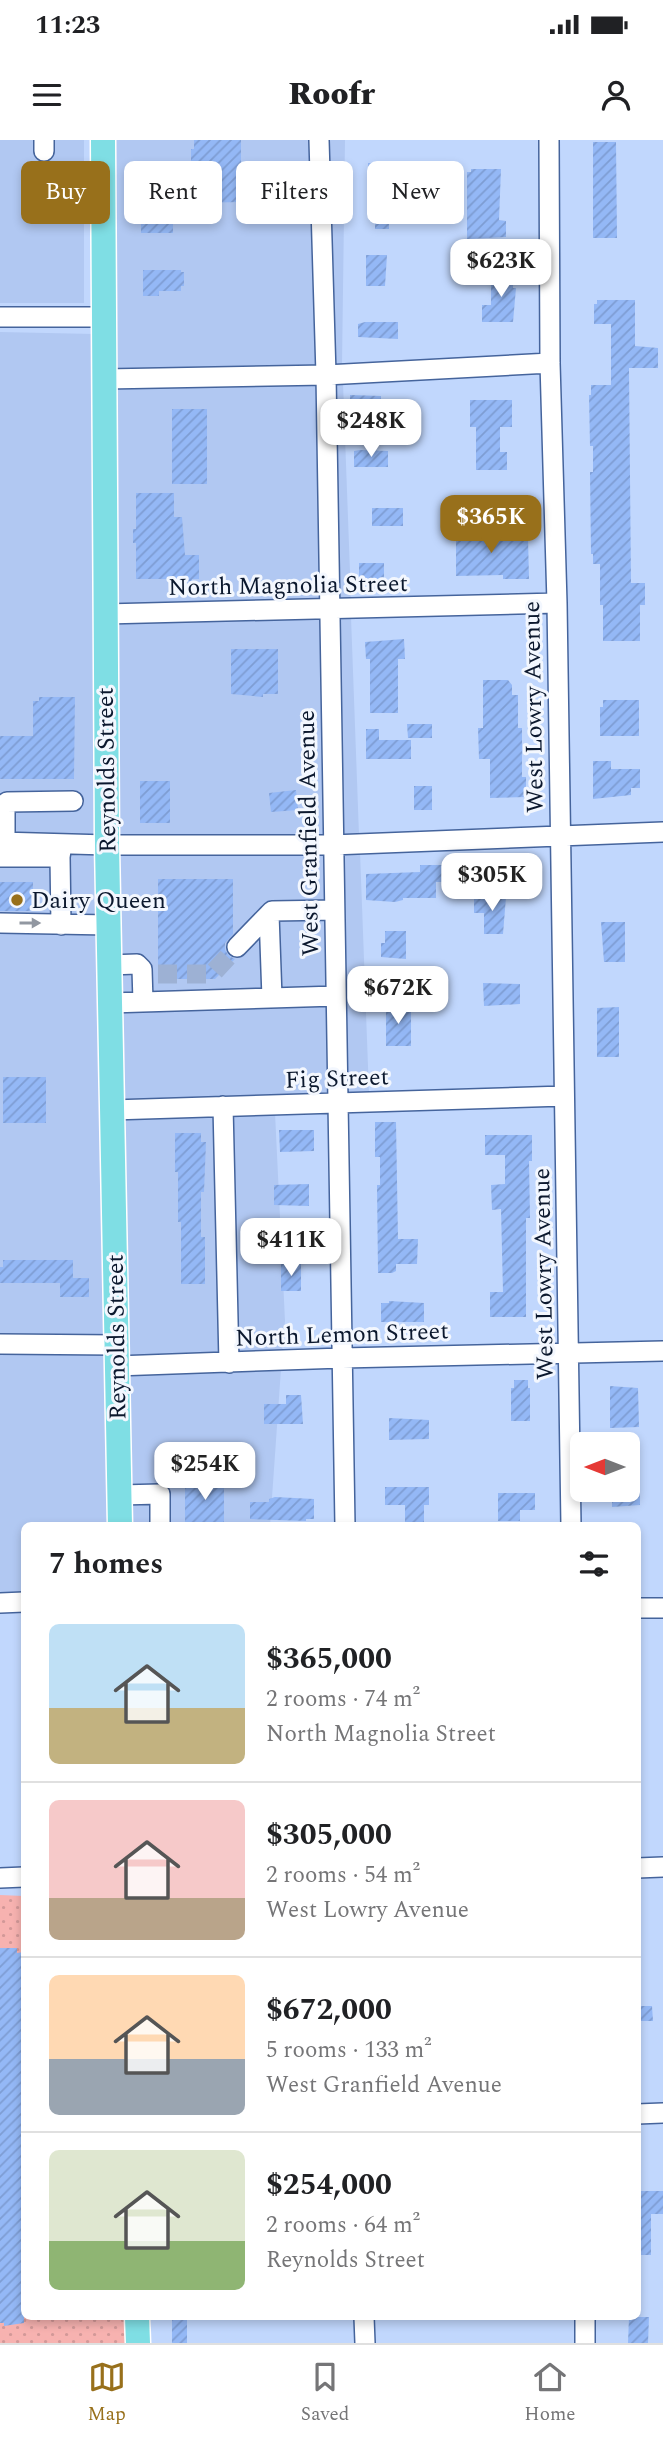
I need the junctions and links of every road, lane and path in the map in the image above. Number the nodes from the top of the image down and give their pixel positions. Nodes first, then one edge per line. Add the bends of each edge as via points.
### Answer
1 (103, 140) edge
2 (319, 140) edge
3 (549, 140) edge
4 (0, 317) edge
5 (104, 317) junction
6 (550, 363) junction
7 (326, 375) junction
8 (105, 379) junction
9 (557, 603) junction
10 (329, 608) junction
11 (105, 614) junction
12 (73, 801) dead end
13 (663, 832) edge
14 (559, 836) junction
15 (107, 845) junction
16 (332, 845) junction
17 (2, 847) edge
18 (61, 850) junction
19 (334, 910) junction
20 (269, 914) junction
21 (0, 923) edge
22 (61, 925) junction
23 (108, 925) junction
24 (237, 947) tunnel mouth
25 (109, 965) junction
26 (336, 996) junction
27 (272, 998) junction
28 (143, 1002) junction
29 (110, 1003) junction
30 (564, 1096) junction
31 (338, 1102) junction
32 (223, 1106) junction
33 (112, 1110) junction
34 (0, 1344) edge
35 (569, 1351) junction
36 (663, 1351) edge
37 (116, 1356) junction
38 (342, 1357) junction
39 (229, 1363) junction
40 (120, 1495) junction
41 (120, 1522) edge
42 (160, 1522) edge
43 (345, 1522) edge
44 (571, 1522) edge
45 (21, 1602) edge
46 (0, 1603) edge
47 (641, 1608) edge
48 (663, 1608) edge
49 (663, 1867) edge
50 (641, 1868) edge
51 (21, 1877) edge
52 (0, 1878) edge
53 (663, 2113) edge
54 (641, 2114) edge
55 (138, 2320) edge
56 (364, 2320) edge
57 (585, 2320) edge
58 (138, 2343) edge
59 (365, 2343) edge
60 (585, 2343) edge

1 - 5 main road, Reynolds Street
2 - 7 street, West Granfield Avenue
3 - 6 street, West Lowry Avenue
4 - 5 street
5 - 8 main road, Reynolds Street
6 - 7 street
6 - 9 street, West Lowry Avenue
7 - 8 street
7 - 10 street, West Granfield Avenue
8 - 11 main road, Reynolds Street
9 - 10 street, North Magnolia Street
9 - 14 street, West Lowry Avenue
10 - 11 street, North Magnolia Street
10 - 16 street, West Granfield Avenue
11 - 15 main road, Reynolds Street
12 - 17 street via 7,802
13 - 14 street
14 - 16 street
14 - 30 street, West Lowry Avenue
15 - 16 street
15 - 18 street
15 - 23 main road, Reynolds Street
16 - 19 street, West Granfield Avenue
17 - 18 street
18 - 22 street
19 - 20 street
19 - 26 street, West Granfield Avenue
20 - 24 street
20 - 27 street
21 -> 22 street
22 - 23 street
23 - 25 main road, Reynolds Street
25 - 28 street via 138,964 150,974
25 - 29 main road, Reynolds Street
26 - 27 street
26 - 31 street, West Granfield Avenue
27 - 28 street
28 - 29 street
29 - 33 main road, Reynolds Street
30 - 31 street, Fig Street
30 - 35 street, West Lowry Avenue
31 - 32 street, Fig Street
31 - 38 street, West Granfield Avenue
32 - 33 street, Fig Street
32 - 39 street
33 - 37 main road, Reynolds Street
34 - 37 street, North Lemon Street
35 - 36 street, North Lemon Street
35 - 38 street, North Lemon Street
35 - 44 street, West Lowry Avenue
37 - 39 street, North Lemon Street
37 - 40 main road, Reynolds Street
38 - 39 street, North Lemon Street
38 - 43 street, West Granfield Avenue
40 - 41 main road, Reynolds Street
40 - 42 street via 160,1494
45 - 46 street
47 - 48 street
49 - 50 street
51 - 52 street
53 - 54 street
55 - 58 main road
56 - 59 street
57 - 60 street

